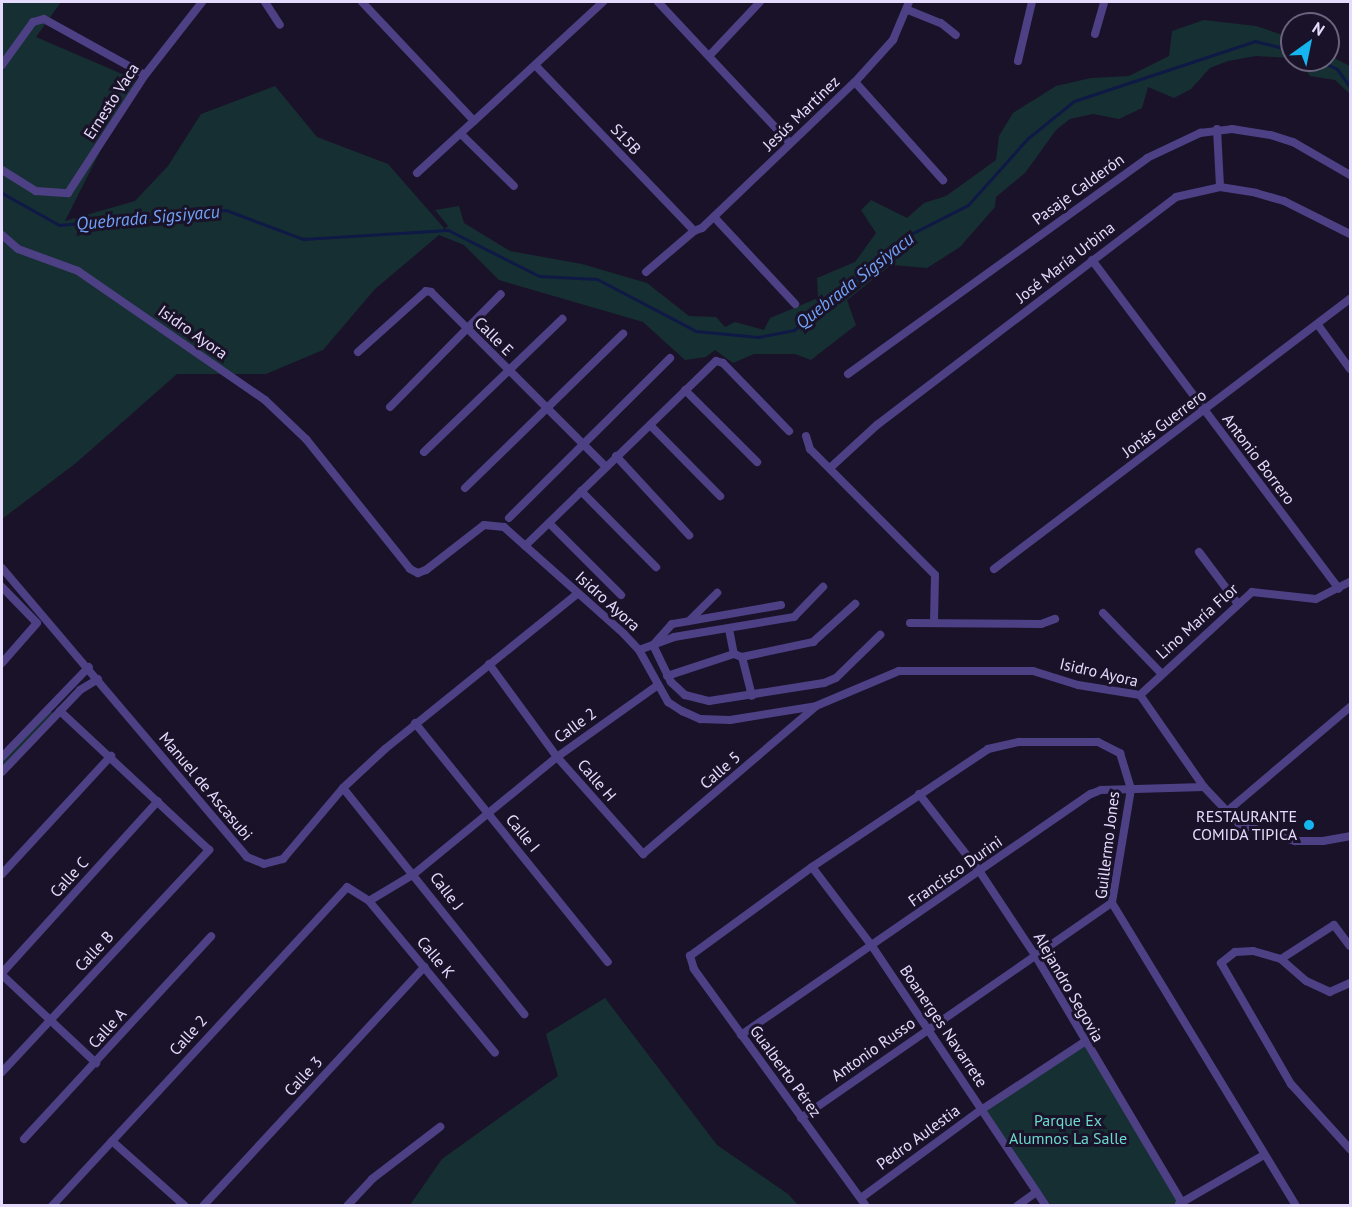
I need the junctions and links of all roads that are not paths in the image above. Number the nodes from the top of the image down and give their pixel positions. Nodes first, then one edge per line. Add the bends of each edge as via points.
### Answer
1 (202, 2) edge
2 (265, 2) edge
3 (362, 2) edge
4 (603, 2) edge
5 (658, 2) edge
6 (760, 2) edge
7 (1032, 2) edge
8 (1104, 2) edge
9 (908, 6) edge
10 (280, 25) dead end
11 (1095, 34) dead end
12 (956, 35) dead end
13 (710, 55) junction
14 (1018, 61) dead end
15 (2, 65) edge
16 (537, 67) junction
17 (145, 75) junction
18 (855, 82) junction
19 (474, 121) junction
20 (1217, 129) junction
21 (461, 134) junction
22 (790, 143) junction
23 (2, 170) edge
24 (417, 173) dead end
25 (1350, 175) edge
26 (943, 180) dead end
27 (514, 186) dead end
28 (1220, 187) junction
29 (714, 217) junction
30 (694, 231) junction
31 (1350, 234) edge
32 (2, 235) edge
33 (1092, 260) junction
34 (646, 272) dead end
35 (501, 294) dead end
36 (1350, 299) edge
37 (795, 304) dead end
38 (562, 319) dead end
39 (1318, 325) junction
40 (467, 330) junction
41 (623, 334) dead end
42 (358, 352) dead end
43 (670, 358) dead end
44 (1350, 369) edge
45 (509, 372) junction
46 (848, 374) dead end
47 (685, 390) junction
48 (390, 407) dead end
49 (546, 408) junction
50 (1204, 411) junction
51 (650, 425) junction
52 (789, 431) dead end
53 (806, 436) dead end
54 (582, 445) junction
55 (424, 452) dead end
56 (616, 456) junction
57 (757, 462) dead end
58 (606, 467) junction
59 (830, 468) junction
60 (465, 488) dead end
61 (581, 491) junction
62 (720, 496) dead end
63 (509, 518) dead end
64 (549, 523) junction
65 (689, 535) dead end
66 (525, 546) junction
67 (1199, 552) dead end
68 (656, 567) dead end
69 (2, 568) edge
70 (994, 569) dead end
71 (1350, 582) edge
72 (823, 586) dead end
73 (2, 587) edge
74 (1339, 589) junction
75 (576, 594) junction
76 (717, 594) dead end
77 (621, 595) dead end
78 (1238, 603) junction
79 (781, 604) dead end
80 (855, 604) dead end
81 (1103, 613) dead end
82 (1055, 619) dead end
83 (689, 621) junction
84 (934, 621) junction
85 (910, 623) dead end
86 (729, 629) junction
87 (880, 635) dead end
88 (653, 645) junction
89 (639, 650) junction
90 (738, 655) junction
91 (2, 663) edge
92 (489, 664) junction
93 (88, 667) junction
94 (1161, 673) junction
95 (668, 675) junction
96 (98, 680) junction
97 (658, 685) junction
98 (1140, 695) junction
99 (752, 696) junction
100 (816, 706) junction
101 (1350, 707) edge
102 (60, 711) junction
103 (415, 723) junction
104 (111, 756) junction
105 (2, 757) edge
106 (557, 757) junction
107 (2, 772) edge
108 (343, 788) junction
109 (1204, 788) junction
110 (1131, 789) junction
111 (920, 794) junction
112 (158, 801) junction
113 (1225, 813) junction
114 (488, 814) junction
115 (1350, 836) edge
116 (643, 854) joint
117 (812, 867) junction
118 (980, 872) junction
119 (2, 874) edge
120 (414, 874) junction
121 (347, 887) joint
122 (369, 902) junction
123 (1112, 903) junction
124 (211, 936) dead end
125 (872, 946) junction
126 (1350, 946) edge
127 (692, 951) joint
128 (1035, 955) junction
129 (1281, 959) junction
130 (608, 962) dead end
131 (424, 967) junction
132 (2, 974) edge
133 (1350, 983) edge
134 (524, 1014) dead end
135 (49, 1021) junction
136 (927, 1029) junction
137 (741, 1035) junction
138 (1084, 1042) junction
139 (495, 1053) dead end
140 (96, 1063) junction
141 (2, 1072) edge
142 (981, 1110) junction
143 (801, 1118) junction
144 (440, 1127) dead end
145 (24, 1138) dead end
146 (111, 1142) junction
147 (1350, 1149) edge
148 (1264, 1155) junction
149 (1036, 1192) junction
150 (861, 1198) junction
151 (1180, 1204) edge
152 (52, 1206) edge
153 (185, 1206) edge
154 (203, 1206) edge
155 (346, 1206) edge
156 (866, 1206) edge
157 (1017, 1206) edge
158 (1046, 1206) edge
159 (1296, 1206) edge

1 - 17 street, Ernesto Vaca
2 - 10 street
3 - 19 street
4 - 16 street
5 - 13 street
6 - 13 street
7 - 14 street
8 - 11 street
9 - 12 street
9 - 18 street, Jesús Martínez via 893,40
13 - 22 street
15 - 17 street via 33,22 44,19
16 - 19 street
16 - 30 street, S15B
17 - 23 street, Ernesto Vaca via 68,193 36,191
18 - 22 street, Jesús Martínez
18 - 26 street
19 - 21 street
20 - 25 street, Pasaje Calderón via 1271,135 1293,142
20 - 28 street
20 - 46 street, Pasaje Calderón via 1147,158
21 - 24 street
21 - 27 street
22 - 29 street, Jesús Martínez
28 - 31 street, José María Urbina via 1284,201
28 - 33 street, José María Urbina via 1199,189 1171,199
29 - 30 street, Jesús Martínez
29 - 37 street
30 - 34 street, Jesús Martínez
32 - 66 street, Isidro Ayora via 18,249 78,271 265,400 306,439 410,569 418,573 426,570 484,525 504,527
33 - 50 street, Antonio Borrero
33 - 59 street, José María Urbina via 877,425
35 - 40 street
36 - 39 street, Jonás Guerrero
38 - 45 street
39 - 44 street
39 - 50 street, Jonás Guerrero
40 - 42 street, Calle E via 426,291
40 - 45 street, Calle E
40 - 48 street
41 - 49 street
43 - 54 street
45 - 49 street, Calle E
45 - 55 street
47 - 51 street
47 - 52 street via 709,364 723,363
47 - 57 street
49 - 54 street, Calle E
49 - 60 street
50 - 70 street, Jonás Guerrero
50 - 74 street, Antonio Borrero
51 - 56 street
51 - 62 street
53 - 59 street via 808,446
54 - 58 street, Calle E
54 - 63 street
56 - 58 street
56 - 65 street
58 - 61 street
59 - 84 street via 935,575
61 - 64 street
61 - 68 street
64 - 66 street
64 - 77 street
66 - 75 street, Isidro Ayora
67 - 78 street
69 - 93 street, Manuel de Ascasubi
71 - 74 street, Lino María Flor
72 - 86 street via 794,617
73 - 91 street via 37,623
74 - 78 street, Lino María Flor via 1306,600 1257,591
75 - 89 street, Isidro Ayora
75 - 92 street, Manuel de Ascasubi
76 - 83 street
78 - 94 street, Lino María Flor
79 - 83 street
80 - 90 street via 813,642
81 - 94 street
82 - 84 street via 1041,624
83 - 88 street via 672,624
84 - 85 street
86 - 88 street via 674,637
86 - 90 street
87 - 99 street via 831,680
88 - 89 street
88 - 95 street
89 - 97 street, Isidro Ayora
90 - 95 street
90 - 99 street
92 - 103 street, Manuel de Ascasubi
92 - 106 street, Calle H
93 - 96 street, Manuel de Ascasubi
93 - 105 street
94 - 98 street, Lino María Flor
95 - 99 street via 680,692 696,699
96 - 102 street via 80,690
96 - 108 street, Manuel de Ascasubi via 247,857 264,864 283,859
97 - 100 street, Isidro Ayora via 668,702 700,719 730,720
97 - 106 street, Calle 2
98 - 100 street, Isidro Ayora via 1078,685 1033,671 899,671
98 - 109 street, Isidro Ayora
100 - 116 street, Calle 5
101 - 113 street
102 - 104 street
102 - 107 street
103 - 108 street, Manuel de Ascasubi
103 - 114 street, Calle I
104 - 112 street
104 - 119 street
106 - 114 street, Calle 2
106 - 116 street, Calle H
108 - 120 street, Calle J
109 - 110 street, Francisco Durini
109 - 113 street, Isidro Ayora
110 - 111 street, Guillermo Jones via 1120,753 1109,745 1019,742 988,749
110 - 118 street, Francisco Durini via 1091,794
110 - 123 street, Guillermo Jones
111 - 117 street, Guillermo Jones
111 - 118 street, Alejandro Segovia
112 - 132 street, Calle C
112 - 135 street, Calle B via 209,850
113 - 115 street, Isidro Ayora via 1252,830 1280,839 1310,842
114 - 120 street, Calle 2
114 - 130 street, Calle I
117 - 125 street, Boanerges Navarrete
117 - 127 street, Guillermo Jones
118 - 125 street, Francisco Durini
118 - 128 street, Alejandro Segovia
120 - 122 street, Calle 2
120 - 134 street, Calle J
121 - 122 street, Calle K
121 - 146 street, Calle 2
122 - 131 street, Calle K
123 - 128 street, Antonio Russo
123 - 148 street, Guillermo Jones
124 - 140 street, Calle A
125 - 136 street, Boanerges Navarrete
125 - 137 street, Francisco Durini
126 - 129 street via 1334,925
127 - 137 street, Gualberto Pérez via 690,961 694,969
128 - 136 street, Antonio Russo
128 - 138 street, Alejandro Segovia
129 - 133 street via 1306,981 1330,992
129 - 147 street via 1235,952 1221,963 1291,1084
131 - 139 street, Calle K
131 - 154 street, Calle 3
132 - 135 street
135 - 140 street
135 - 141 street, Calle B
136 - 142 street, Boanerges Navarrete
136 - 143 street, Antonio Russo
137 - 143 street, Gualberto Pérez
138 - 142 street, Pedro Aulestia
138 - 151 street, Alejandro Segovia
140 - 145 street, Calle A
142 - 149 street, Boanerges Navarrete
142 - 150 street, Pedro Aulestia
143 - 150 street, Gualberto Pérez
144 - 155 street via 372,1179
146 - 152 street, Calle 2
146 - 153 street
148 - 151 street
148 - 159 street, Guillermo Jones
149 - 157 street
149 - 158 street, Boanerges Navarrete
150 - 156 street, Gualberto Pérez

